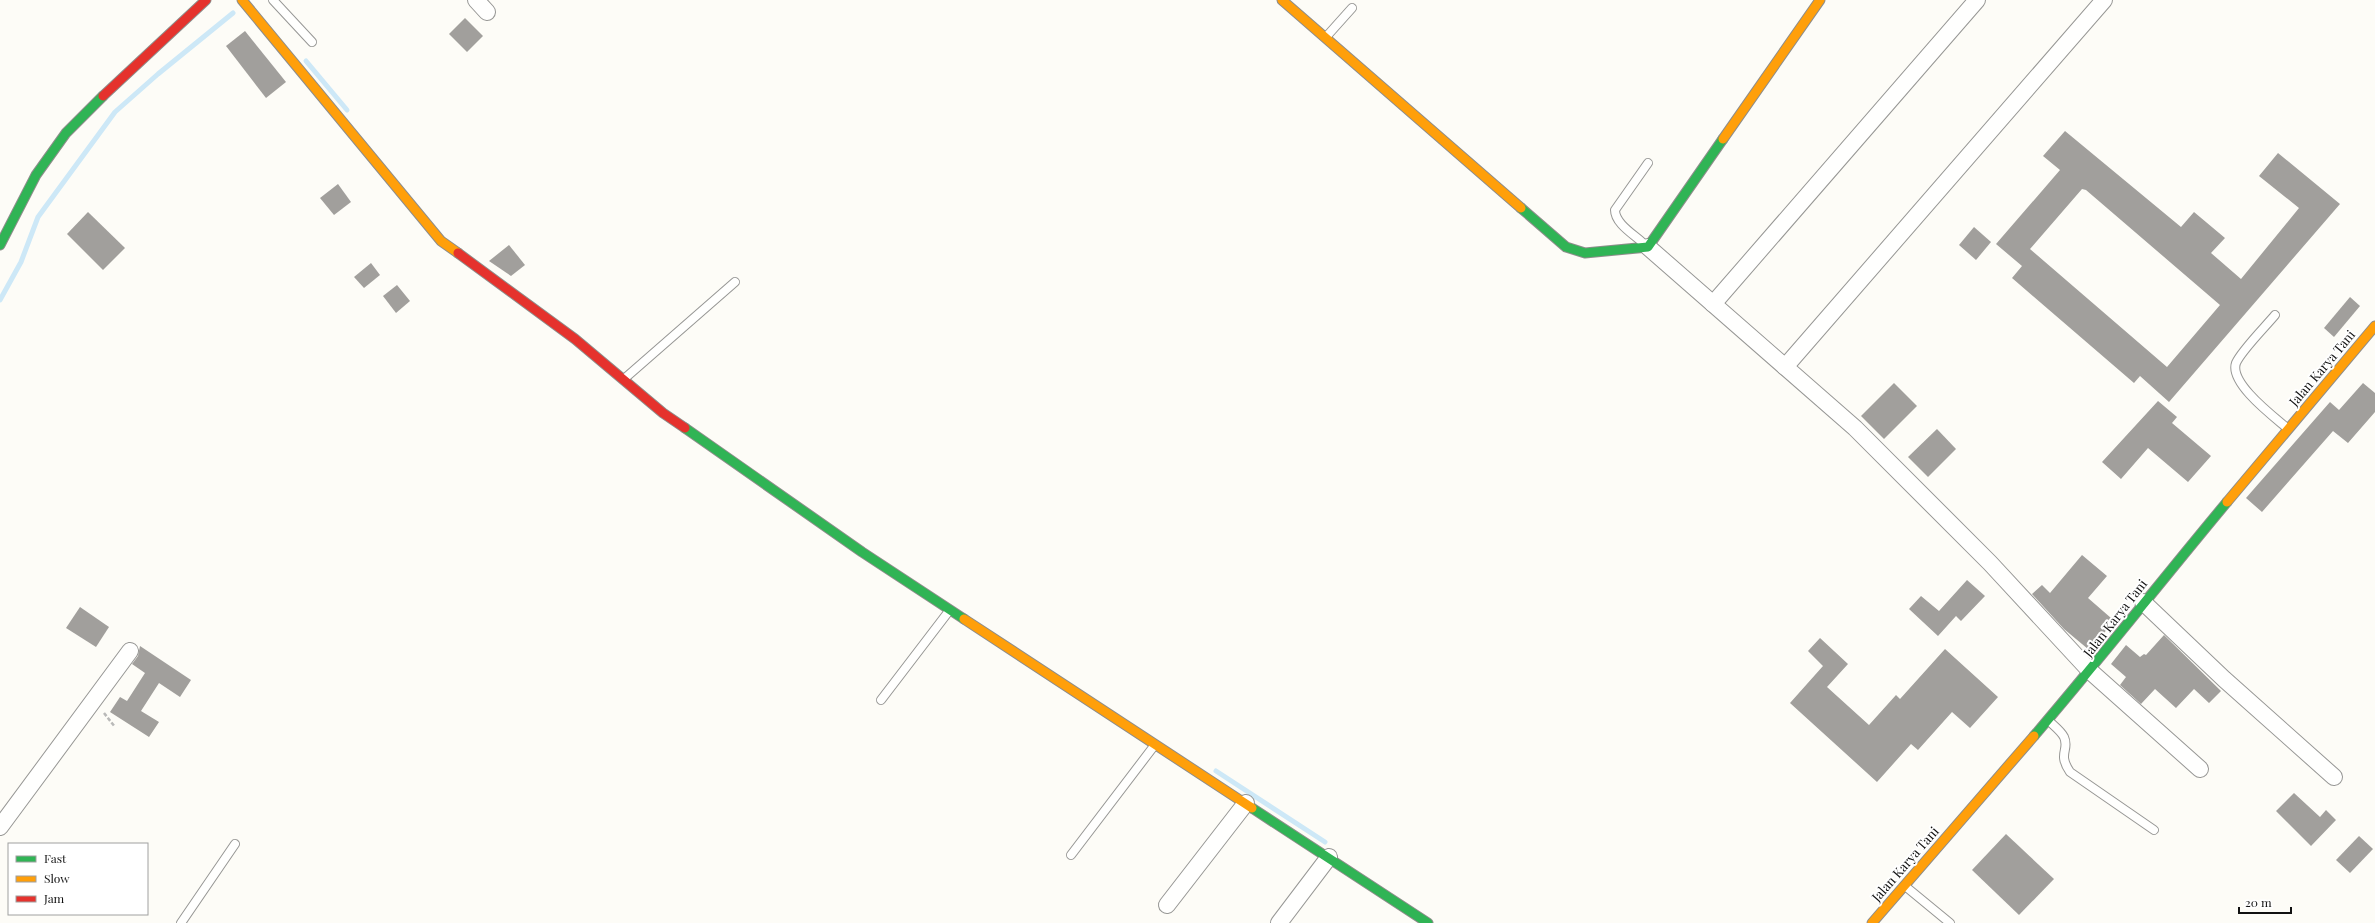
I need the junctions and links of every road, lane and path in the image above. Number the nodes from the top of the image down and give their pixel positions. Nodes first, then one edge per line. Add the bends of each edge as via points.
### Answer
1 (206, 0) edge
2 (242, 0) edge
3 (274, 0) edge
4 (476, 0) edge
5 (1282, 0) edge
6 (1820, 0) edge
7 (1977, 0) edge
8 (2104, 0) edge
9 (1352, 8) dead end
10 (487, 12) dead end
11 (1326, 38) junction
12 (312, 42) dead end
13 (1648, 163) dead end
14 (0, 244) edge
15 (1648, 247) junction
16 (735, 282) dead end
17 (1713, 304) junction
18 (2275, 315) dead end
19 (2375, 326) edge
20 (1785, 367) junction
21 (622, 380) junction
22 (2288, 429) junction
23 (2143, 602) junction
24 (949, 610) junction
25 (130, 651) dead end
26 (2090, 671) junction
27 (881, 700) dead end
28 (2048, 720) junction
29 (1155, 745) junction
30 (2200, 769) dead end
31 (2334, 777) dead end
32 (1246, 803) junction
33 (0, 827) edge
34 (2154, 830) dead end
35 (235, 844) dead end
36 (1071, 855) dead end
37 (1329, 857) junction
38 (1904, 885) junction
39 (1167, 905) dead end
40 (1409, 918) edge
41 (181, 923) edge
42 (1279, 923) edge
43 (1428, 923) edge
44 (1872, 923) edge
45 (1950, 923) edge

1 - 14 street via 126,72 66,133 36,175
2 - 21 street via 441,241 575,338
3 - 12 lane
4 - 10 street
5 - 11 street
6 - 15 street
7 - 17 street
8 - 20 street
9 - 11 lane
11 - 15 street via 1566,247 1585,253
13 - 15 lane via 1615,210 1615,215
15 - 17 street
16 - 21 lane
17 - 20 street
18 - 22 lane via 2237,361 2236,374 2244,388
19 - 22 street, Jalan Karya Tani
20 - 26 street via 1855,428 1984,557
21 - 24 street via 663,413 785,499
22 - 23 street, Jalan Karya Tani
23 - 26 street, Jalan Karya Tani
23 - 31 street via 2224,679
24 - 27 lane
24 - 29 street
25 - 33 street
26 - 28 street, Jalan Karya Tani
26 - 30 street
28 - 34 lane via 2063,735 2066,742 2062,756 2070,772
28 - 38 street, Jalan Karya Tani
29 - 32 street
29 - 36 lane
32 - 37 street
32 - 39 street
35 - 41 lane
37 - 40 street
37 - 42 street
38 - 44 street, Jalan Karya Tani
38 - 45 lane
40 - 43 street

